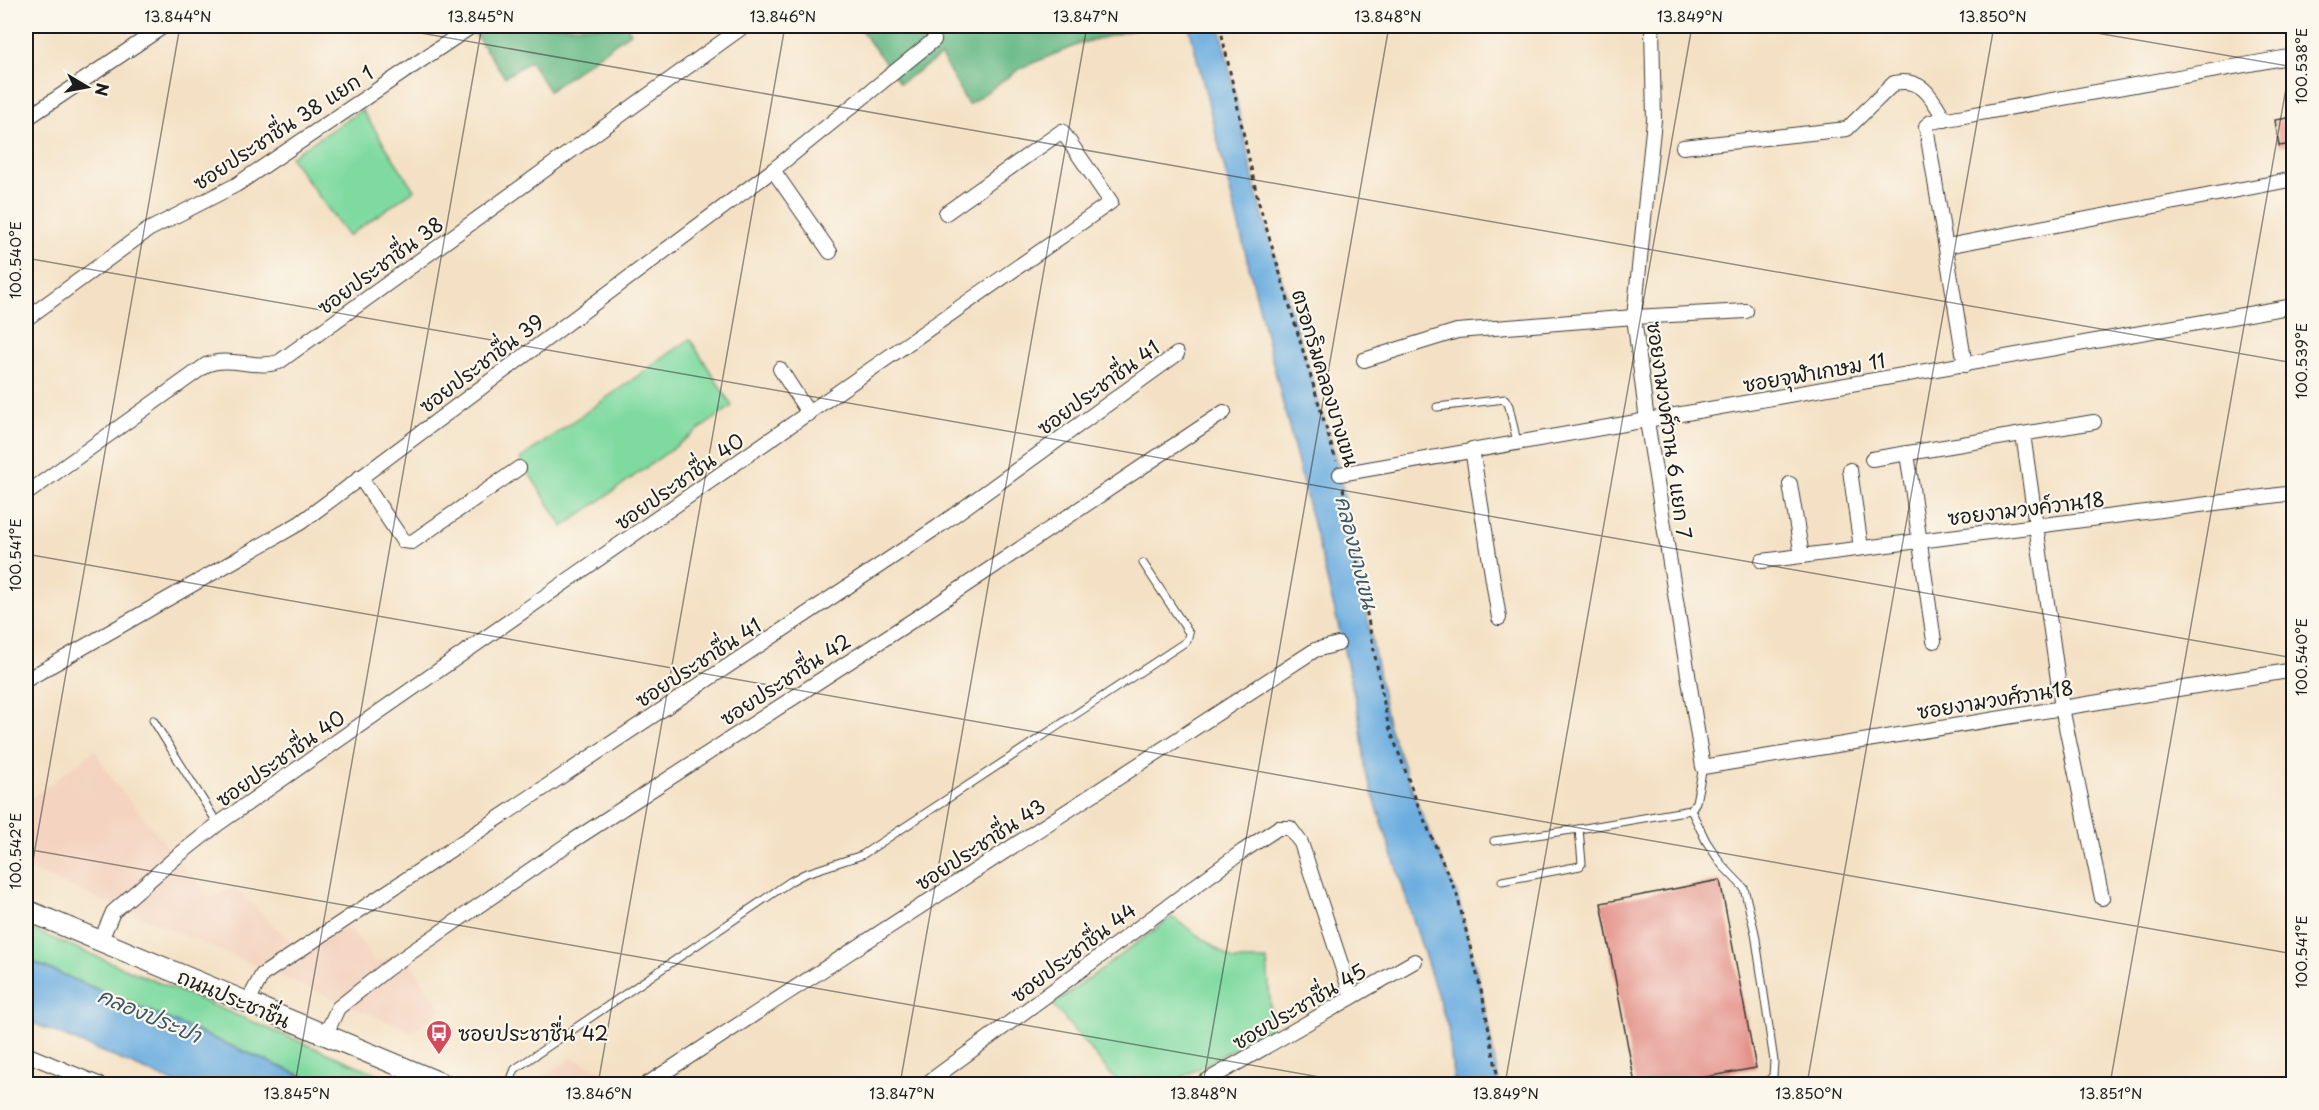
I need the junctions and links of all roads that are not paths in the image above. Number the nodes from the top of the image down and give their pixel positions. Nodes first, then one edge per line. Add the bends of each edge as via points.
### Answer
1 (164, 26) edge
2 (472, 26) edge
3 (744, 26) edge
4 (1652, 26) edge
5 (934, 40) dead end
6 (2294, 56) edge
7 (26, 119) edge
8 (1945, 120) junction
9 (1683, 147) dead end
10 (773, 170) junction
11 (2294, 179) edge
12 (946, 213) dead end
13 (1947, 246) junction
14 (830, 252) dead end
15 (2294, 306) edge
16 (1746, 311) dead end
17 (1634, 317) junction
18 (26, 319) edge
19 (1177, 354) dead end
20 (1364, 360) dead end
21 (1965, 365) junction
22 (780, 369) dead end
23 (1437, 407) dead end
24 (1224, 412) dead end
25 (809, 414) junction
26 (1647, 421) junction
27 (2094, 422) dead end
28 (2022, 434) junction
29 (1517, 442) junction
30 (1472, 449) junction
31 (1907, 453) junction
32 (1872, 459) dead end
33 (519, 468) dead end
34 (1850, 471) dead end
35 (1340, 474) road end
36 (360, 477) junction
37 (1790, 484) dead end
38 (2294, 493) edge
39 (26, 494) edge
40 (2036, 526) junction
41 (1919, 541) junction
42 (1861, 548) junction
43 (1802, 556) junction
44 (1762, 561) dead end
45 (1143, 563) dead end
46 (1499, 618) dead end
47 (1934, 641) dead end
48 (1338, 644) dead end
49 (2294, 670) edge
50 (26, 680) edge
51 (2062, 708) junction
52 (153, 720) dead end
53 (1703, 767) junction
54 (1691, 810) junction
55 (218, 824) junction
56 (1579, 829) junction
57 (1494, 841) dead end
58 (1502, 881) dead end
59 (2102, 898) dead end
60 (26, 910) edge
61 (100, 942) junction
62 (1415, 961) dead end
63 (1352, 997) junction
64 (247, 1003) junction
65 (325, 1036) junction
66 (26, 1054) edge
67 (98, 1084) edge
68 (443, 1084) edge
69 (509, 1084) edge
70 (647, 1084) edge
71 (926, 1084) edge
72 (1201, 1084) edge
73 (1583, 1084) edge
74 (1591, 1084) edge
75 (1766, 1084) edge

1 - 7 street
2 - 18 street, ซอยประชาชื่น 38 แยก 1 via 236,186 148,230
3 - 39 street, ซอยประชาชื่น 38 via 279,362 270,365 223,361 206,365
4 - 17 street, ซอยงามวงศ์วาน 6 แยก 7 via 1654,120
5 - 10 street, ซอยประชาชื่น 39
6 - 8 street
8 - 9 street via 1928,92 1913,82 1903,81 1894,83 1847,129
8 - 13 street via 1930,122 1925,133
10 - 14 street
10 - 36 street, ซอยประชาชื่น 39
11 - 13 street
12 - 25 street, ซอยประชาชื่น 40 via 1062,130 1112,202
13 - 21 street
15 - 21 street, ซอยจุฬาเกษม 11
16 - 17 street
17 - 20 street via 1457,331
17 - 26 street, ซอยงามวงศ์วาน 6 แยก 7
19 - 64 street, ซอยประชาชื่น 41 via 939,526 261,975
21 - 26 street, ซอยจุฬาเกษม 11
22 - 25 street
23 - 29 lane via 1504,399
24 - 65 street, ซอยประชาชื่น 42 via 571,842 387,969 338,1008
25 - 55 street, ซอยประชาชื่น 40
26 - 29 street, ซอยจุฬาเกษม 11
26 - 53 street, ซอยงามวงศ์วาน 6 แยก 7
27 - 28 street
28 - 31 street
28 - 40 street
29 - 30 street, ซอยจุฬาเกษม 11
30 - 35 street, ซอยจุฬาเกษม 11
30 - 46 street
31 - 32 street
31 - 41 street
33 - 36 street via 412,542 403,541
34 - 42 street
36 - 50 street, ซอยประชาชื่น 39 via 300,523
37 - 43 street
38 - 40 street, ซอยงามวงค์วาน18
40 - 41 street, ซอยงามวงค์วาน18
40 - 51 street
41 - 42 street, ซอยงามวงค์วาน18
41 - 47 street
42 - 43 street, ซอยงามวงค์วาน18
43 - 44 street, ซอยงามวงค์วาน18
45 - 69 lane via 1189,633 1187,641 862,855 790,881 515,1069
48 - 70 street, ซอยประชาชื่น 43 via 1315,650
49 - 51 street, ซอยงามวงศ์วาน18
51 - 53 street, ซอยงามวงศ์วาน18
51 - 59 street
52 - 55 lane
53 - 54 lane
54 - 56 lane
54 - 75 lane via 1722,865 1744,888 1755,933 1774,1061 1773,1076
55 - 61 street, ซอยประชาชื่น 40 via 113,912
56 - 57 lane
56 - 58 lane via 1580,866
60 - 61 main road, ถนนประชาชื่น
61 - 64 main road, ถนนประชาชื่น
62 - 63 street, ซอยประชาชื่น 45
63 - 71 street, ซอยประชาชื่น 44 via 1301,843 1290,828 1278,828
63 - 72 street, ซอยประชาชื่น 45
64 - 65 main road, ถนนประชาชื่น
65 - 68 main road, ถนนประชาชื่น
66 - 67 street
73 - 74 lane

